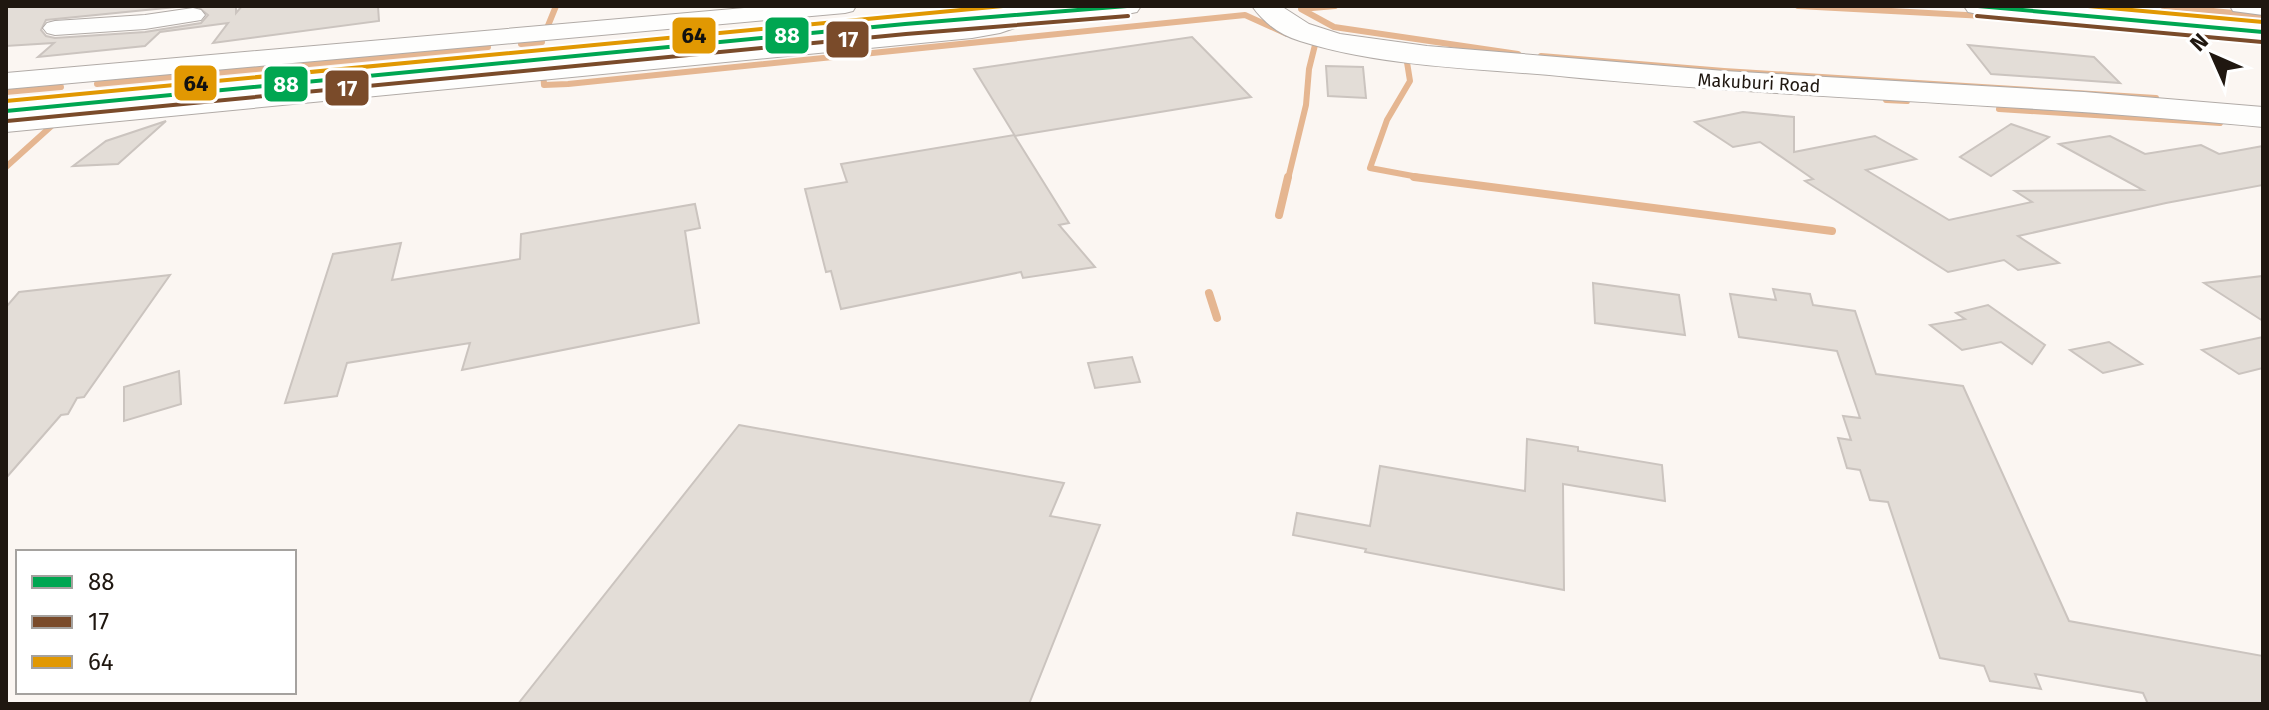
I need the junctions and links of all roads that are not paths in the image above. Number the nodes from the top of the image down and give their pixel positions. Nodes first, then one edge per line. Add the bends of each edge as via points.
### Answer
1 (845, 6) edge
2 (969, 6) edge
3 (1127, 6) edge
4 (1266, 6) edge
5 (1978, 6) edge
6 (2140, 6) edge
7 (2241, 6) edge
8 (2263, 8) edge
9 (512, 9) dead end
10 (1036, 13) junction
11 (2263, 18) edge
12 (55, 28) dead end
13 (2263, 32) edge
14 (187, 33) edge
15 (497, 43) junction
16 (6, 81) edge
17 (6, 96) edge
18 (6, 111) edge
19 (2263, 117) edge
20 (6, 124) edge

1 - 15 street
2 - 15 main road
3 - 10 main road
4 - 19 main road, Makuburi Road via 1309,35 1413,53 1717,82
5 - 13 main road
6 - 11 main road
7 - 8 street
9 - 15 street
10 - 18 main road
10 - 20 street via 972,31
12 - 14 street via 145,22
14 - 15 street
14 - 16 street
15 - 17 main road

